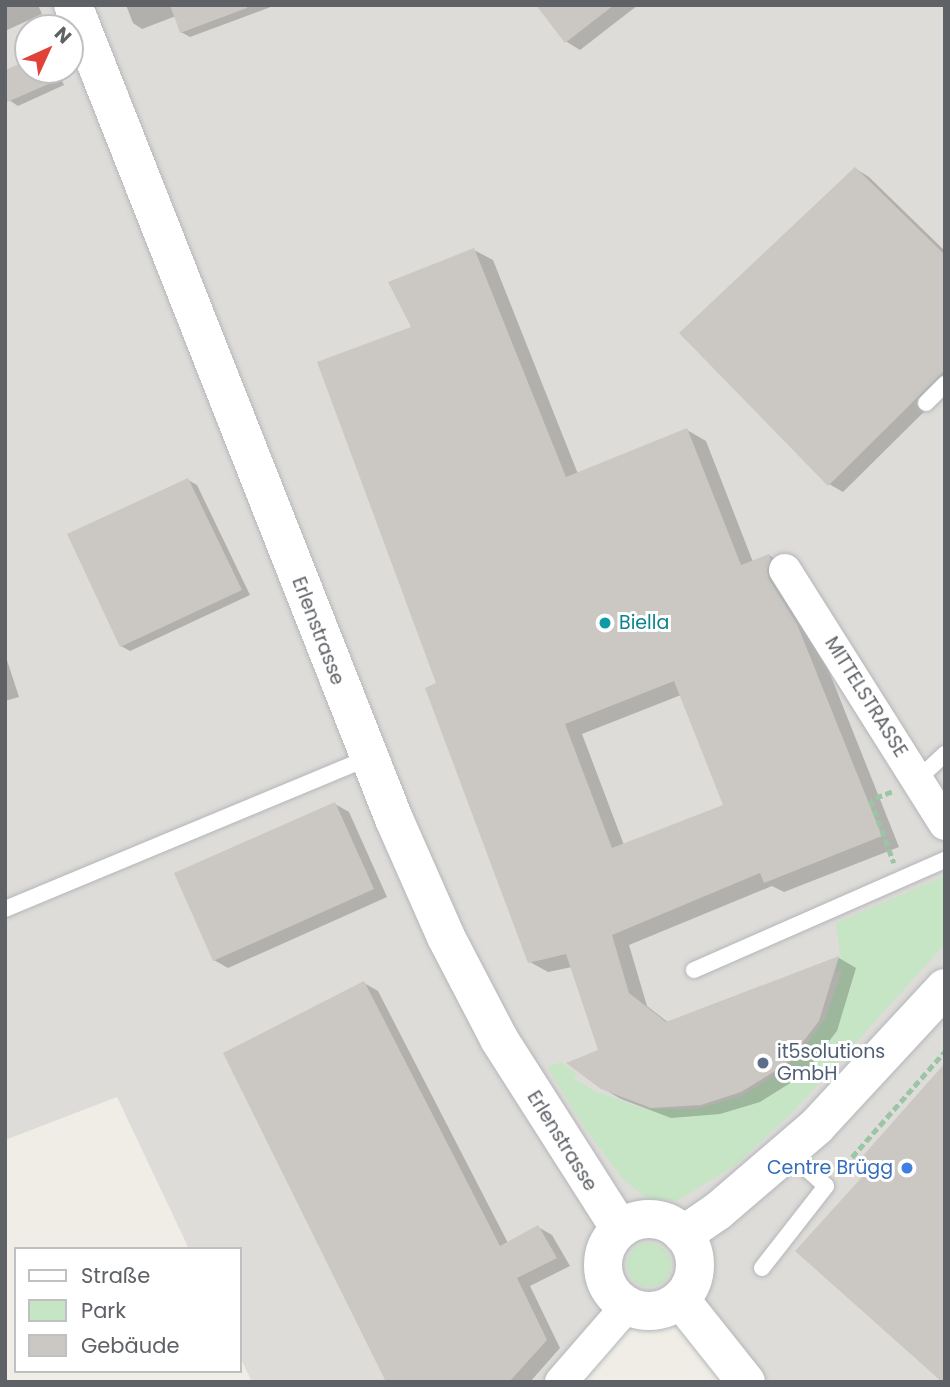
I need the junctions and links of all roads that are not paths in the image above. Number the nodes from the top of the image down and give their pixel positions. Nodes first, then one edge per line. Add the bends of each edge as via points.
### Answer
1 (73, 5) edge
2 (945, 384) edge
3 (926, 403) dead end
4 (785, 570) dead end
5 (945, 754) edge
6 (367, 758) junction
7 (907, 785) junction
8 (945, 824) edge
9 (945, 860) edge
10 (5, 909) edge
11 (694, 970) dead end
12 (945, 988) edge
13 (788, 1152) junction
14 (620, 1229) junction
15 (683, 1235) junction
16 (762, 1268) dead end
17 (680, 1299) junction
18 (628, 1305) junction
19 (561, 1382) edge
20 (746, 1382) edge

1 - 6 main road, Erlenstrasse
2 - 3 lane
4 - 7 street, MITTELSTRASSE
5 - 7 lane
6 - 10 lane
6 - 14 main road, Erlenstrasse via 446,937 499,1039
7 - 8 street, MITTELSTRASSE
9 - 11 lane
12 - 13 main road
13 - 15 main road
13 - 16 lane via 826,1186
14 - 15 main road via 652,1219
14 - 18 main road via 607,1247 603,1269 615,1296
15 - 17 main road via 690,1244 694,1268
17 - 18 main road via 652,1311
17 - 20 main road
18 - 19 street

